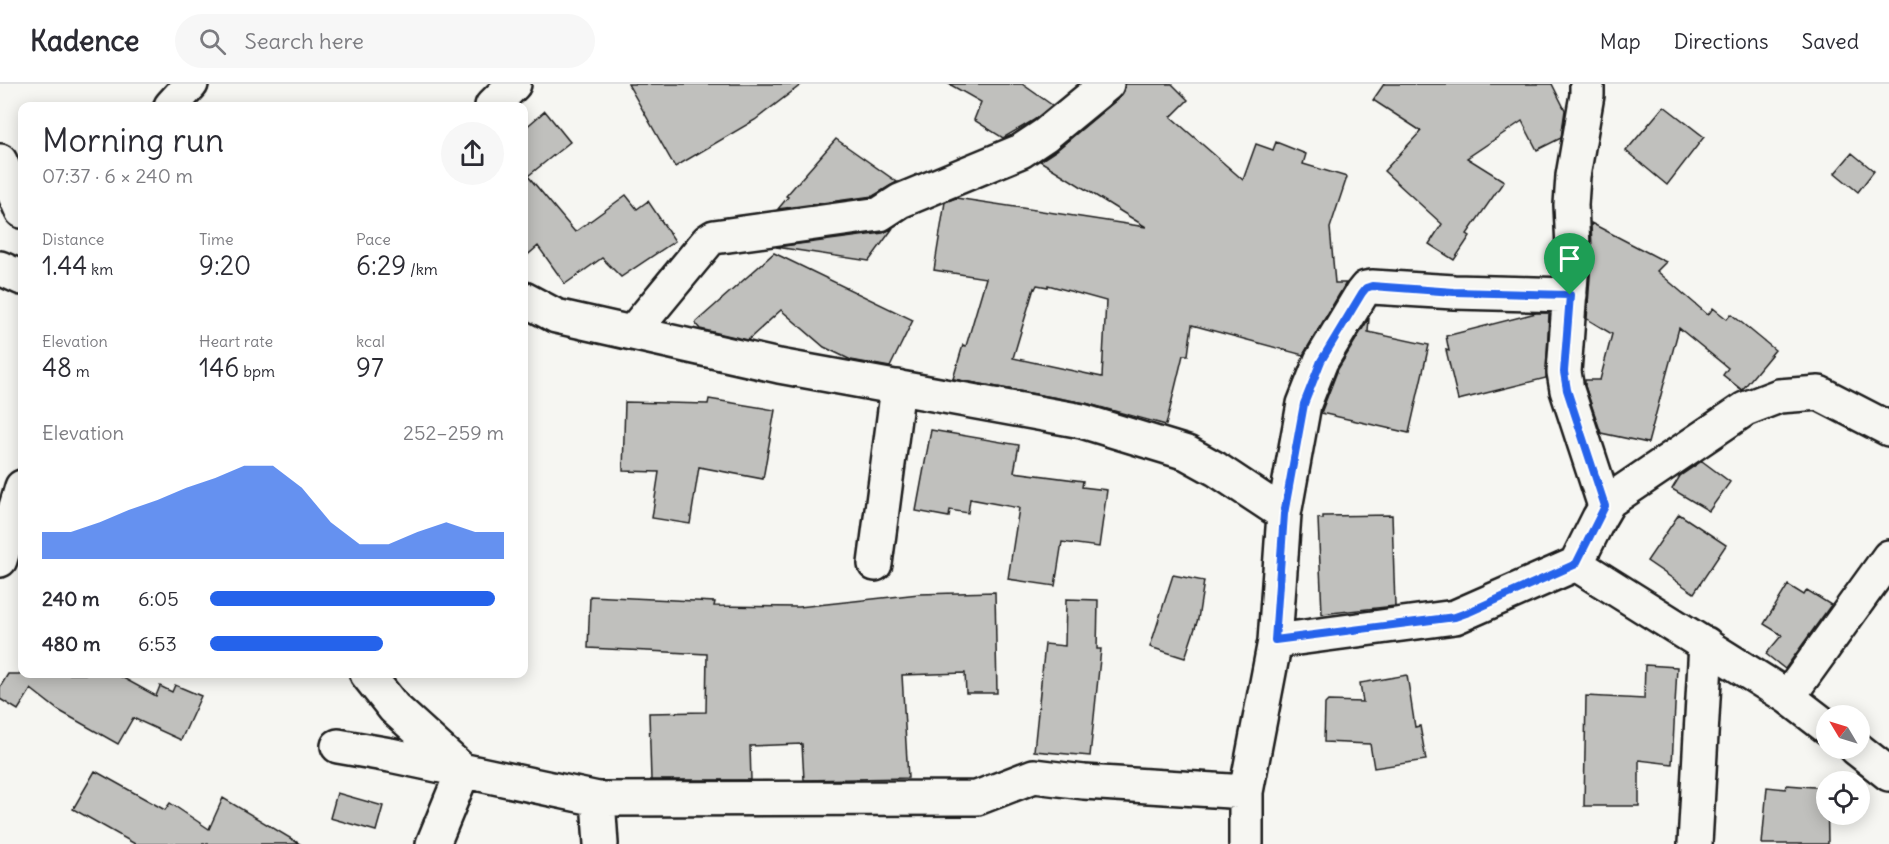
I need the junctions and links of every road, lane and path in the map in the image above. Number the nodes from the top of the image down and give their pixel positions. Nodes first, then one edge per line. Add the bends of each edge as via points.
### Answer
1 (191, 84) edge
2 (514, 84) edge
3 (1107, 84) edge
4 (1587, 84) edge
5 (175, 102) edge
6 (496, 102) edge
7 (0, 161) edge
8 (18, 200) edge
9 (0, 268) edge
10 (18, 276) edge
11 (1570, 295) junction
12 (528, 301) edge
13 (632, 333) junction
14 (898, 387) junction
15 (1889, 429) edge
16 (18, 500) edge
17 (1605, 506) junction
18 (1284, 514) junction
19 (2, 550) edge
20 (1889, 557) edge
21 (875, 564) dead end
22 (1576, 564) junction
23 (1275, 640) junction
24 (1706, 644) junction
25 (369, 678) edge
26 (1788, 697) junction
27 (1816, 719) edge
28 (338, 746) dead end
29 (1870, 759) edge
30 (463, 771) junction
31 (1889, 774) edge
32 (1246, 792) junction
33 (598, 799) junction
34 (433, 844) edge
35 (601, 844) edge
36 (1246, 844) edge
37 (1695, 844) edge

1 - 5 street
2 - 6 street
3 - 13 street via 1021,151 900,201 880,214 714,237
4 - 11 street via 1573,176
7 - 8 street
9 - 10 street
11 - 17 street via 1564,372
11 - 18 street via 1366,288 1321,361 1304,404
12 - 13 street via 556,316
13 - 14 street via 779,366
14 - 18 street via 1082,421 1187,453
14 - 21 street
15 - 17 street via 1819,393 1779,396 1745,409 1621,491
16 - 19 street
17 - 22 street
18 - 23 street
20 - 26 street
22 - 23 street via 1455,617
22 - 24 street
23 - 32 street
24 - 26 street
24 - 37 street
25 - 30 street via 394,708
26 - 27 street
28 - 30 street
29 - 31 street
30 - 33 street
30 - 34 street
32 - 33 street via 1034,776 977,798
32 - 36 street
33 - 35 street

